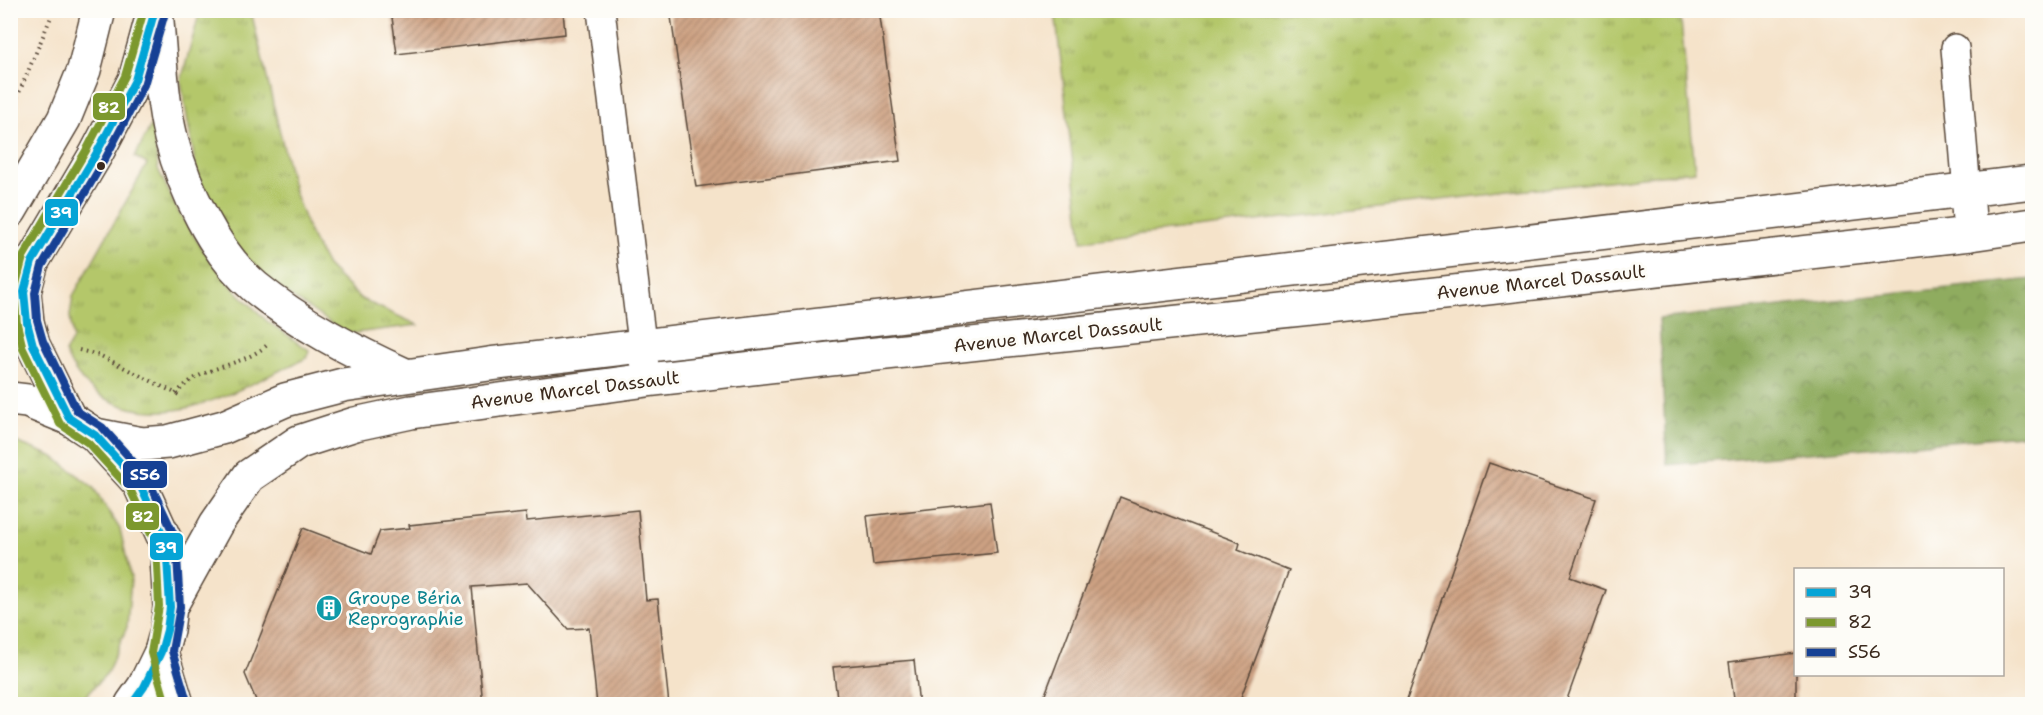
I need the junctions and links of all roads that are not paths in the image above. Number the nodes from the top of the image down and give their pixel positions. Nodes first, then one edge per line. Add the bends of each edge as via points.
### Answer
1 (99, 10) edge
2 (155, 10) edge
3 (601, 10) edge
4 (1955, 48) dead end
5 (2032, 182) edge
6 (1967, 191) junction
7 (10, 211) edge
8 (2032, 225) edge
9 (1970, 234) junction
10 (642, 344) junction
11 (405, 375) junction
12 (647, 380) junction
13 (10, 399) edge
14 (82, 427) junction
15 (170, 608) junction
16 (161, 652) junction
17 (132, 705) edge
18 (177, 705) edge

1 - 7 main road via 84,70 64,119
2 - 11 main road via 171,137 189,189 212,235 254,286 349,349
2 - 14 main road via 135,80 32,262 24,292 33,345
3 - 10 lane
4 - 6 lane
5 - 6 main road, Avenue Marcel Dassault
6 - 9 main road
6 - 10 main road, Avenue Marcel Dassault
8 - 9 main road, Avenue Marcel Dassault
9 - 12 main road, Avenue Marcel Dassault
10 - 11 main road, Avenue Marcel Dassault
10 - 12 lane
11 - 14 main road, Avenue Marcel Dassault via 285,400 224,427 168,442 142,444
12 - 15 main road, Avenue Marcel Dassault via 411,412 298,442 249,476 216,524
13 - 14 main road via 27,401
14 - 15 main road via 140,483 166,542
15 - 16 main road
16 - 17 main road
16 - 18 main road

